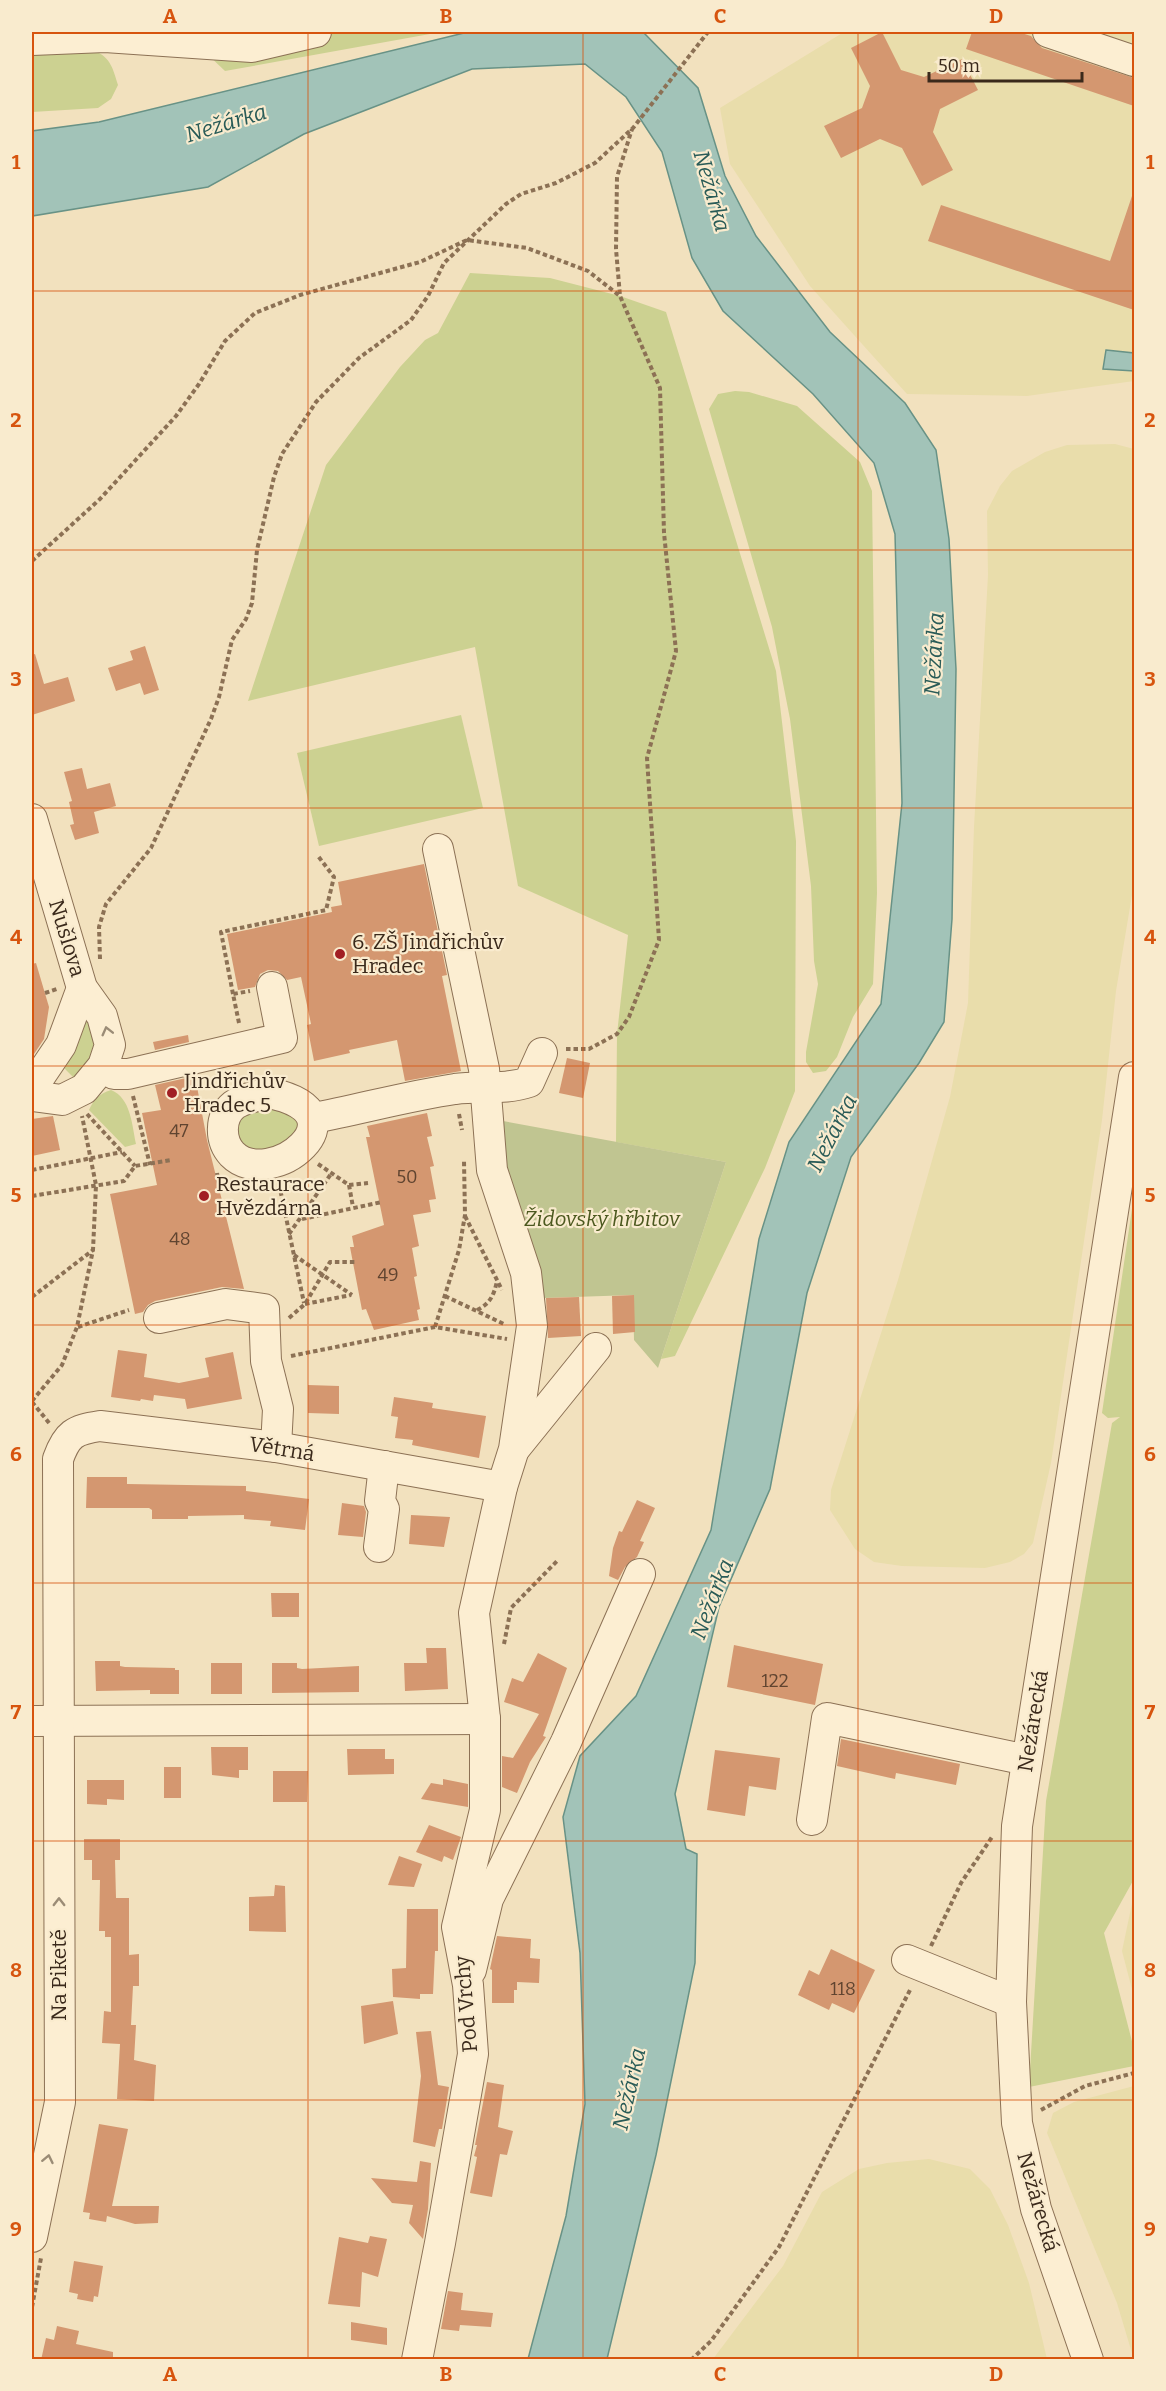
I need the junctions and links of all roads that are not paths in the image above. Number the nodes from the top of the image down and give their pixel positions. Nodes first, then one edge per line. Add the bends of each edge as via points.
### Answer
1 (316, 32) edge
2 (1048, 32) edge
3 (32, 40) edge
4 (1134, 61) edge
5 (32, 819) edge
6 (438, 849) dead end
7 (272, 987) road end
8 (82, 988) junction
9 (542, 1053) road end
10 (115, 1070) junction
11 (1134, 1077) edge
12 (486, 1086) junction
13 (32, 1088) edge
14 (32, 1096) edge
15 (314, 1118) junction
16 (159, 1318) dead end
17 (596, 1348) dead end
18 (65, 1440) joint
19 (276, 1447) junction
20 (514, 1449) junction
21 (384, 1466) junction
22 (502, 1487) junction
23 (379, 1547) dead end
24 (640, 1574) dead end
25 (485, 1719) junction
26 (45, 1720) edge
27 (1027, 1760) junction
28 (812, 1820) dead end
29 (914, 1963) road end
30 (468, 1985) junction
31 (1011, 2002) junction
32 (32, 2231) edge
33 (417, 2360) edge
34 (1088, 2360) edge

1 - 3 street via 252,47 105,38
2 - 4 street
5 - 8 street, Nušlova
6 - 12 street
7 - 10 street via 282,1038
10 -> 8 street, Nušlova via 102,1016
8 - 13 street via 61,1045
9 - 12 street via 529,1082 515,1087
10 - 14 street via 62,1100
11 - 27 street, Nežárecká
12 - 15 street
12 - 20 street via 492,1170 526,1273 532,1326
15 - 15 street via 301,1103 269,1093 233,1106 224,1119 222,1134 225,1146 243,1163 275,1163 299,1150
16 - 19 street via 226,1304 264,1310 266,1361 278,1409
17 - 20 street
18 - 19 street, Větrná via 81,1429 100,1425
18 - 26 street, Na Piketě via 58,1459
19 - 21 street, Větrná
20 - 22 street, Pod Vrchy
21 - 22 street, Větrná
21 - 23 street
22 - 25 street, Pod Vrchy via 474,1613
24 - 30 street via 566,1742 488,1899
25 - 26 street
25 - 30 street, Pod Vrchy via 485,1810 457,1927
32 -> 26 street, Na Piketě via 60,2102
27 - 28 street via 827,1718
27 - 31 street, Nežárecká via 1017,1826
29 - 31 street
30 - 33 street, Pod Vrchy via 473,2054
31 - 34 street, Nežárecká via 1017,2123 1036,2209

